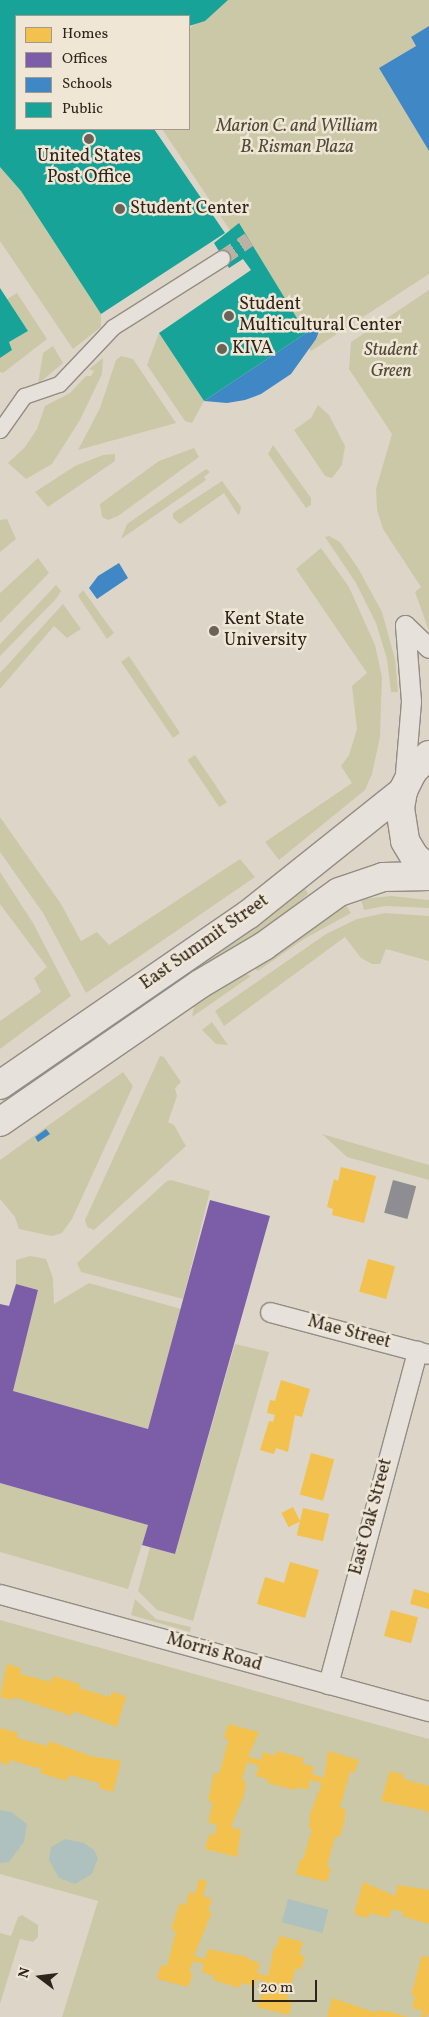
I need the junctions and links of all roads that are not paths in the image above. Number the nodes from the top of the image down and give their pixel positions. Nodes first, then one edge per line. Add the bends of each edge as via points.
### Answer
1 (222, 258) tunnel mouth
2 (0, 430) edge
3 (429, 648) edge
4 (429, 755) edge
5 (403, 791) junction
6 (429, 870) edge
7 (429, 876) edge
8 (368, 884) junction
9 (429, 892) edge
10 (0, 1085) edge
11 (0, 1122) edge
12 (270, 1312) dead end
13 (423, 1352) edge
14 (0, 1594) edge
15 (328, 1684) junction
16 (429, 1711) edge

1 - 2 street via 113,327 59,384 24,396
3 - 5 street via 404,625 411,701
4 - 5 main road via 413,771
5 - 6 main road via 400,808 405,841 414,856
5 - 10 main road, East Summit Street via 249,914
7 - 8 main road, East Summit Street via 383,877
8 - 9 main road, East Summit Street
8 - 11 main road, East Summit Street via 339,892 264,946 200,984
12 - 13 street, Mae Street
13 - 15 street, East Oak Street
14 - 15 street, Morris Road
15 - 16 street, Morris Road

